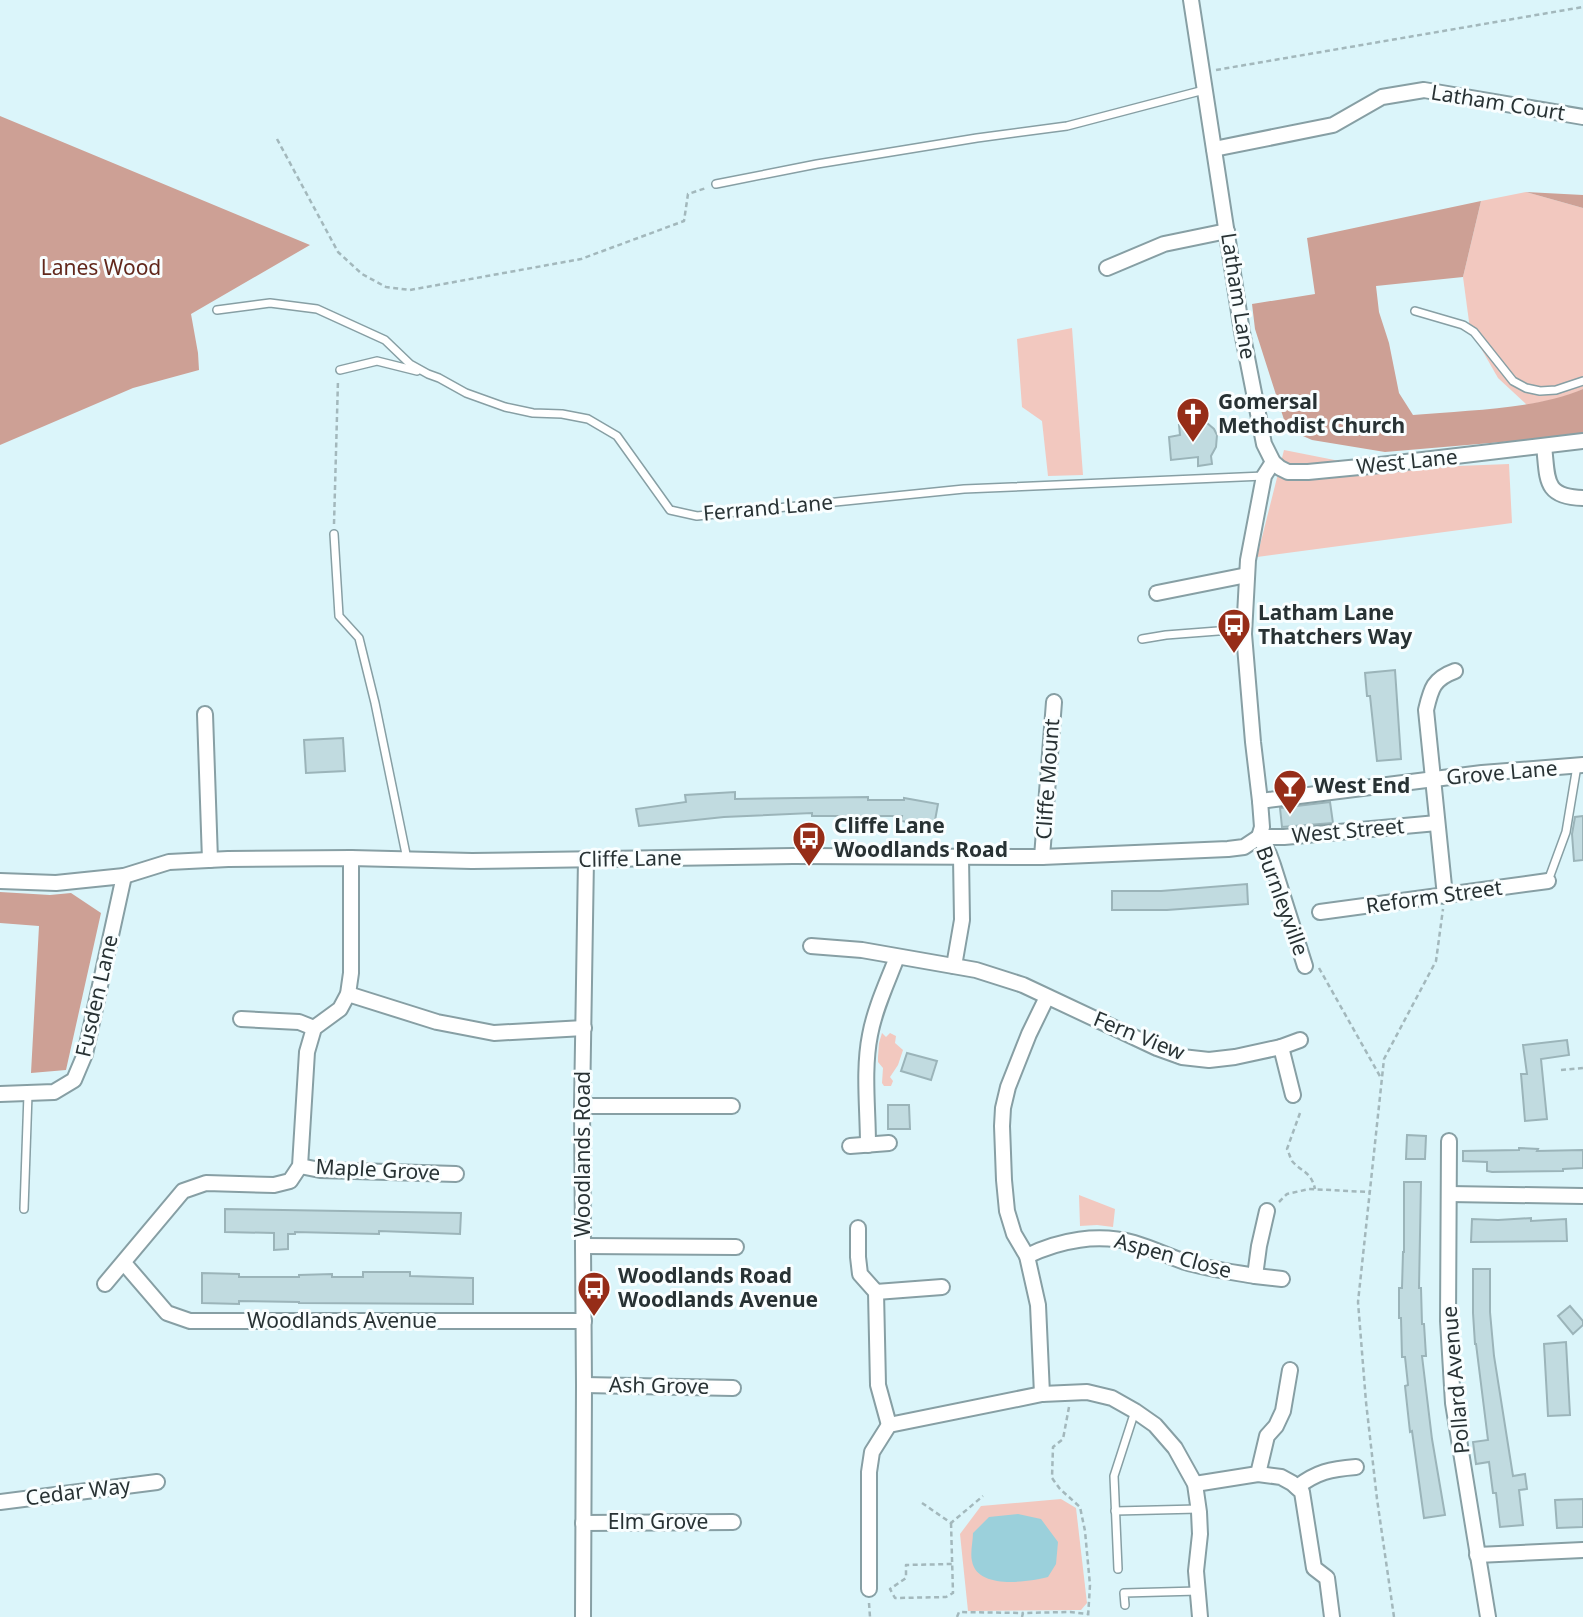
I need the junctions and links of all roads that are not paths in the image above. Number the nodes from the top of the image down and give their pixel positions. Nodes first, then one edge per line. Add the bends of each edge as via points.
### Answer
1 (1191, 0) edge
2 (1205, 90) junction
3 (1583, 117) edge
4 (1214, 149) junction
5 (716, 184) road end
6 (1227, 231) junction
7 (1107, 268) dead end
8 (217, 310) dead end
9 (1415, 311) dead end
10 (340, 370) road end
11 (428, 374) junction
12 (1583, 381) edge
13 (1583, 441) edge
14 (1544, 446) junction
15 (1273, 462) junction
16 (1264, 476) junction
17 (1583, 498) edge
18 (334, 534) road end
19 (1247, 575) junction
20 (1157, 593) dead end
21 (1245, 628) junction
22 (1142, 639) dead end
23 (1455, 671) dead end
24 (1054, 702) dead end
25 (205, 714) dead end
26 (1580, 765) edge
27 (1434, 779) junction
28 (1260, 801) junction
29 (1437, 823) junction
30 (1259, 837) junction
31 (961, 857) junction
32 (1042, 857) junction
33 (351, 858) junction
34 (407, 859) junction
35 (586, 859) junction
36 (210, 860) junction
37 (124, 876) junction
38 (0, 881) edge
39 (1548, 881) joint
40 (1445, 896) junction
41 (1320, 912) dead end
42 (811, 946) dead end
43 (897, 957) junction
44 (954, 966) junction
45 (1305, 966) road end
46 (348, 994) junction
47 (1047, 997) junction
48 (241, 1019) dead end
49 (314, 1028) junction
50 (584, 1028) junction
51 (1300, 1040) dead end
52 (1281, 1047) junction
53 (27, 1093) junction
54 (0, 1094) edge
55 (1293, 1095) dead end
56 (583, 1106) junction
57 (732, 1106) dead end
58 (1449, 1140) dead end
59 (889, 1143) dead end
60 (868, 1145) junction
61 (850, 1146) dead end
62 (300, 1166) junction
63 (456, 1174) dead end
64 (1449, 1194) junction
65 (1583, 1196) edge
66 (1273, 1207) road end
67 (24, 1209) dead end
68 (858, 1228) dead end
69 (583, 1246) junction
70 (736, 1247) dead end
71 (1027, 1256) junction
72 (124, 1263) junction
73 (1255, 1276) junction
74 (1282, 1279) dead end
75 (105, 1284) dead end
76 (942, 1287) dead end
77 (876, 1292) junction
78 (584, 1321) junction
79 (1290, 1370) dead end
80 (584, 1385) junction
81 (733, 1388) dead end
82 (1042, 1394) junction
83 (1135, 1411) junction
84 (889, 1424) junction
85 (1356, 1467) dead end
86 (1258, 1474) junction
87 (157, 1482) dead end
88 (1195, 1484) junction
89 (1297, 1487) junction
90 (0, 1502) edge
91 (1199, 1509) junction
92 (1115, 1511) junction
93 (733, 1522) dead end
94 (583, 1523) junction
95 (1583, 1550) edge
96 (1477, 1555) junction
97 (1118, 1569) dead end
98 (869, 1589) dead end
99 (1198, 1591) junction
100 (1125, 1605) dead end
101 (583, 1617) edge
102 (1200, 1617) edge
103 (1332, 1617) edge
104 (1488, 1617) edge

1 - 2 street, Latham Lane
2 - 4 street, Latham Lane
2 - 5 lane via 1067,126
3 - 4 street, Latham Court via 1423,90 1382,97 1333,125
4 - 6 street, Latham Lane
6 - 7 street via 1164,244
6 - 15 street, Latham Lane via 1262,434
8 - 11 lane, Ferrand Lane via 270,303 317,309 385,340
9 - 12 lane via 1474,332 1513,381 1526,388 1556,390
10 - 11 lane via 377,361
11 - 16 lane, Ferrand Lane via 505,407 589,419 617,436 670,510 697,516 964,489
13 - 14 street, West Lane
14 - 15 street, West Lane via 1308,472 1288,472
14 - 17 street via 1548,484 1558,494
15 - 16 street
16 - 19 street
18 - 34 lane via 339,616 359,638
19 - 20 street
19 - 21 street
21 - 22 lane
21 - 28 street
23 - 27 street via 1443,676 1431,691 1426,710
24 - 32 street, Cliffe Mount
25 - 36 street
26 - 27 street, Grove Lane
26 - 39 lane, Grove Lane via 1566,832
27 - 28 street, Grove Lane
27 - 29 street
28 - 30 street
29 - 30 street, West Street
29 - 40 street
30 - 32 street, Cliffe Lane via 1244,847 1228,849
30 - 45 street, Burnleyville via 1269,854
31 - 32 street, Cliffe Lane
31 - 35 street, Cliffe Lane
31 - 44 street via 962,920
33 - 34 street, Cliffe Lane
33 - 36 street, Cliffe Lane
33 - 46 street
34 - 35 street, Cliffe Lane
35 - 50 street, Woodlands Road
36 - 37 street, Cliffe Lane via 169,862
37 - 38 street, Cliffe Lane via 56,883
37 - 53 street, Fusden Lane via 85,1054 74,1080 54,1092
39 - 40 street, Reform Street
40 - 41 street, Reform Street
42 - 43 street, Fern View
43 - 44 street, Fern View
43 - 60 street via 869,1038
44 - 47 street, Fern View via 1023,985
46 - 49 street via 340,1009
46 - 50 street via 437,1022 494,1033
47 - 52 street, Fern View via 1182,1057 1222,1059
47 - 71 street via 1017,1063 1003,1108 1007,1211
48 - 49 street via 299,1022
49 - 62 street via 307,1052
50 - 56 street, Woodlands Road
51 - 52 street, Fern View
52 - 55 street
53 - 54 street, Fusden Lane
53 - 67 lane
56 - 57 street
56 - 69 street, Woodlands Road
58 - 64 street, Pollard Avenue
59 - 60 street
60 - 61 street
62 - 63 street, Maple Grove
62 - 72 street via 290,1181 274,1185 206,1184 183,1191
64 - 65 street
64 - 96 street, Pollard Avenue via 1453,1403
66 - 73 street, Aspen Close via 1259,1246
68 - 77 street via 860,1274
69 - 70 street
69 - 78 street, Woodlands Road
71 - 73 street, Aspen Close via 1064,1242 1104,1238 1133,1242 1185,1262
71 - 82 street via 1038,1305
72 - 75 street
72 - 78 street, Woodlands Avenue via 167,1313 190,1321
73 - 74 street
76 - 77 street
77 - 84 street via 878,1385
78 - 80 street, Woodlands Road
79 - 86 street via 1283,1410 1267,1436
80 - 81 street, Ash Grove
80 - 94 street, Woodlands Road
82 - 83 street via 1087,1392 1112,1398
82 - 84 street
83 - 88 street via 1175,1448
83 - 92 lane via 1114,1476
84 - 98 street via 872,1452 869,1472
85 - 89 street via 1318,1473
86 - 88 street
86 - 89 street via 1281,1477
87 - 90 street, Cedar Way
88 - 91 street
89 - 103 street via 1302,1492 1314,1568 1327,1578
91 - 92 lane
91 - 99 street
92 - 97 lane
93 - 94 street, Elm Grove
94 - 101 street, Woodlands Road
95 - 96 street
96 - 104 street, Pollard Avenue
99 - 100 lane via 1125,1593
99 - 102 street

